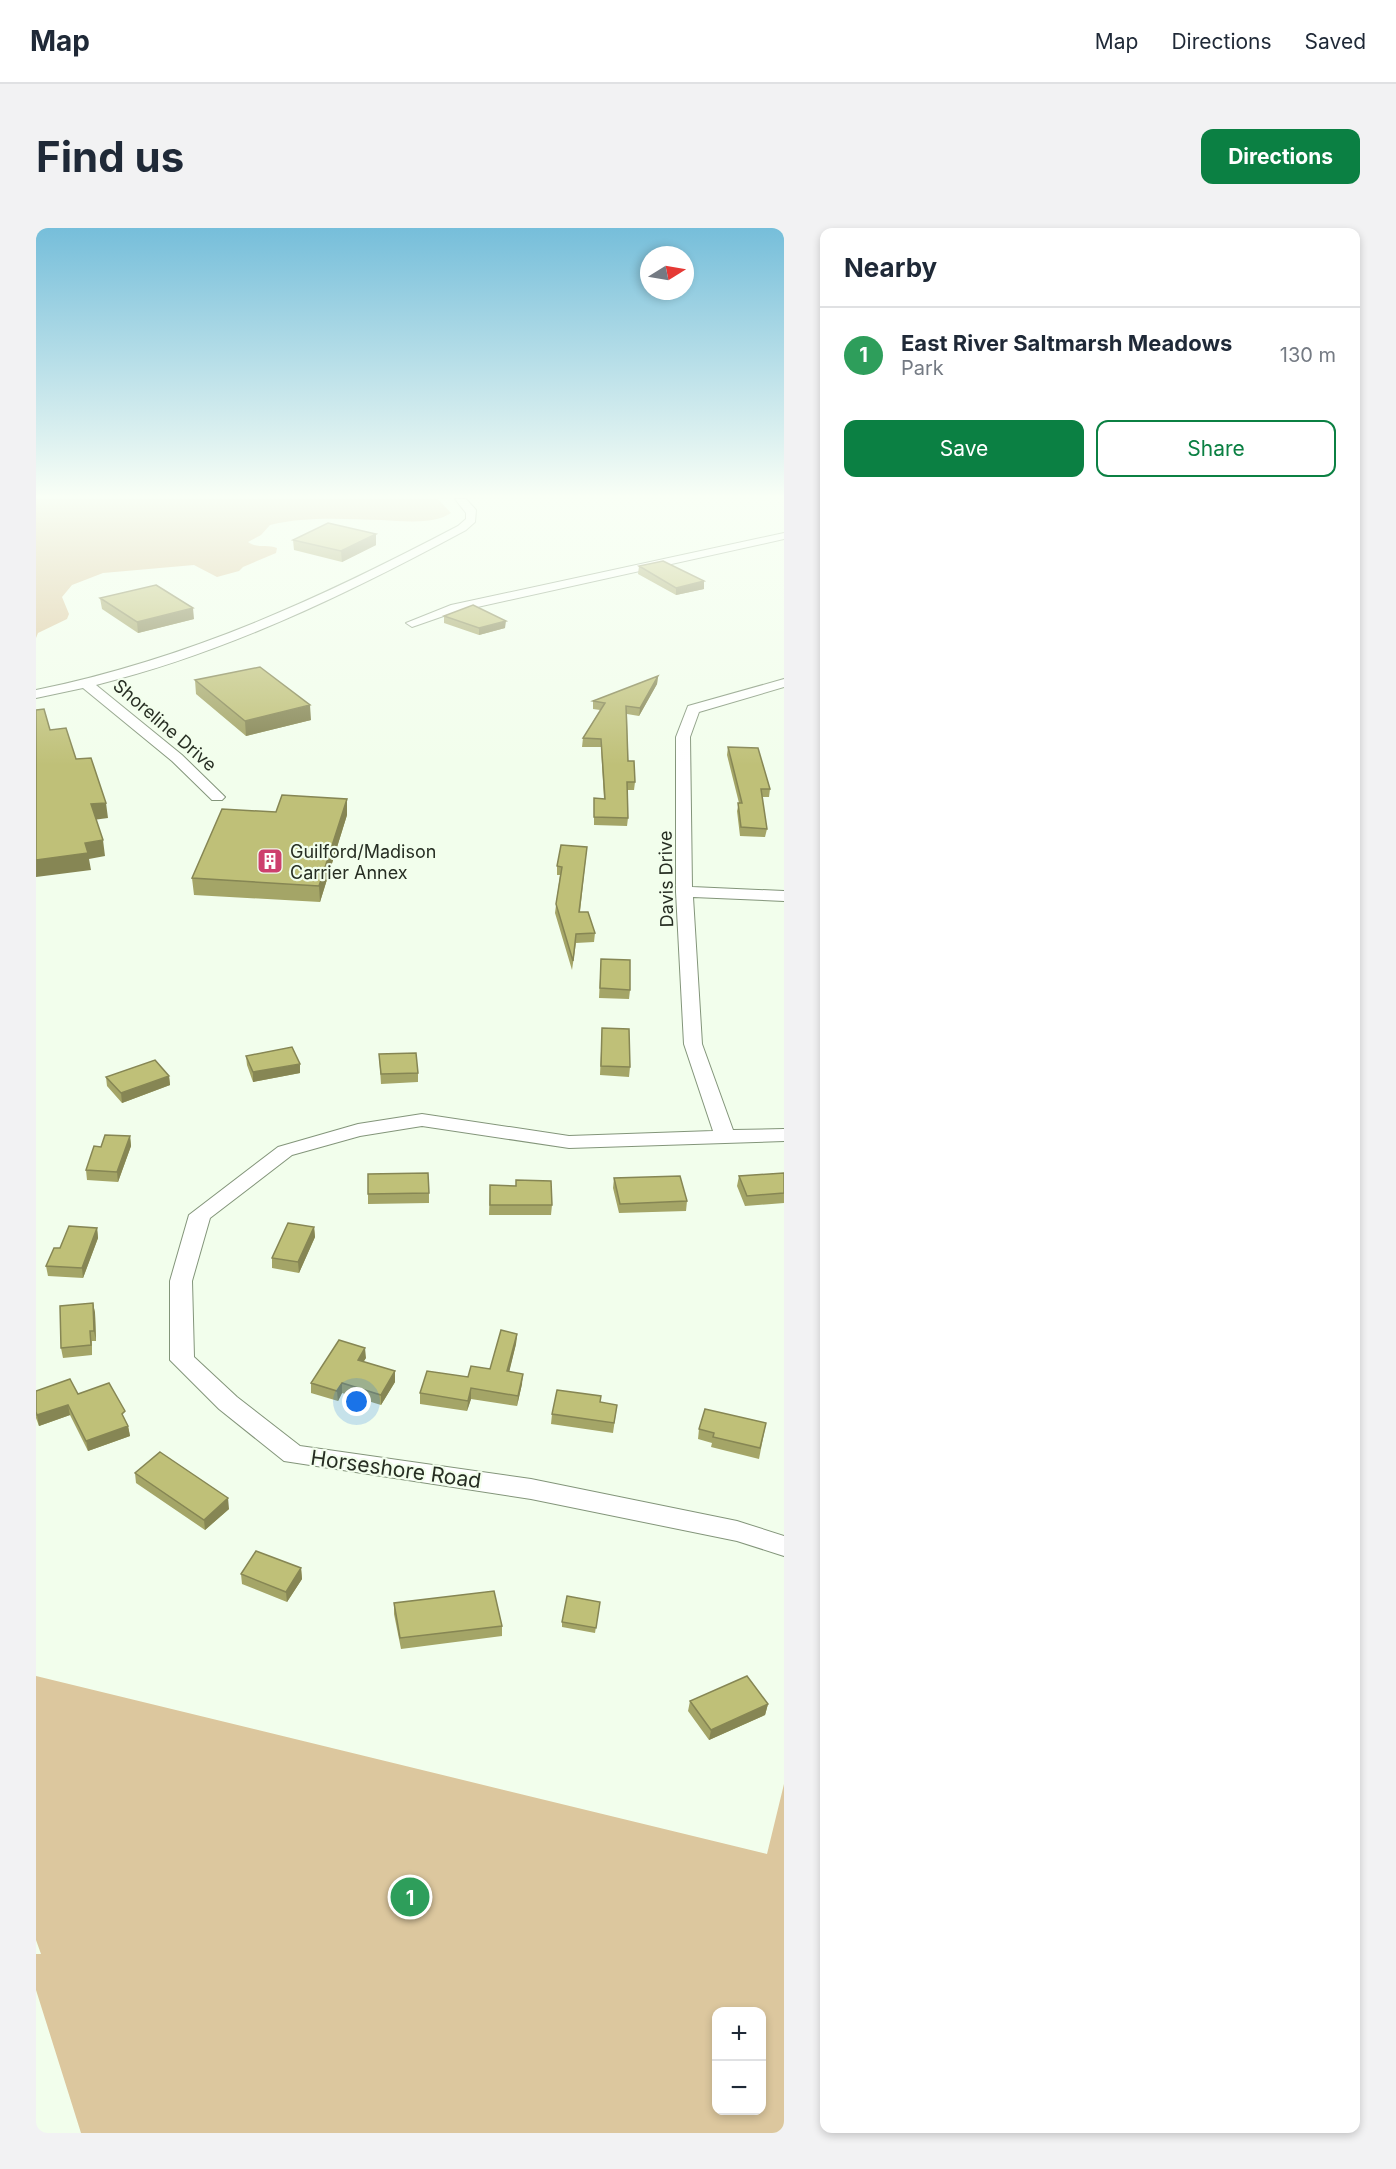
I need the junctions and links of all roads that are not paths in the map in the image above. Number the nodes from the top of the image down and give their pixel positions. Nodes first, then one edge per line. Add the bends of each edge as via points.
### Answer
1 (347, 588) edge
2 (547, 588) edge
3 (412, 623) dead end
4 (86, 683) junction
5 (784, 683) edge
6 (36, 694) edge
7 (218, 797) dead end
8 (684, 892) junction
9 (784, 896) edge
10 (784, 1135) edge
11 (725, 1138) junction
12 (784, 1546) edge

1 - 4 street via 277,620
2 - 3 street via 451,609
4 - 6 street
4 - 7 street, Shoreline Drive
5 - 8 street, Davis Drive via 693,709 683,736
8 - 9 street
8 - 11 street, Davis Drive via 693,1044
10 - 11 street, Horseshore Road
11 - 12 street, Horseshore Road via 569,1142 422,1120 358,1130 285,1150 200,1215 181,1281 182,1360 292,1454 531,1489 737,1531

